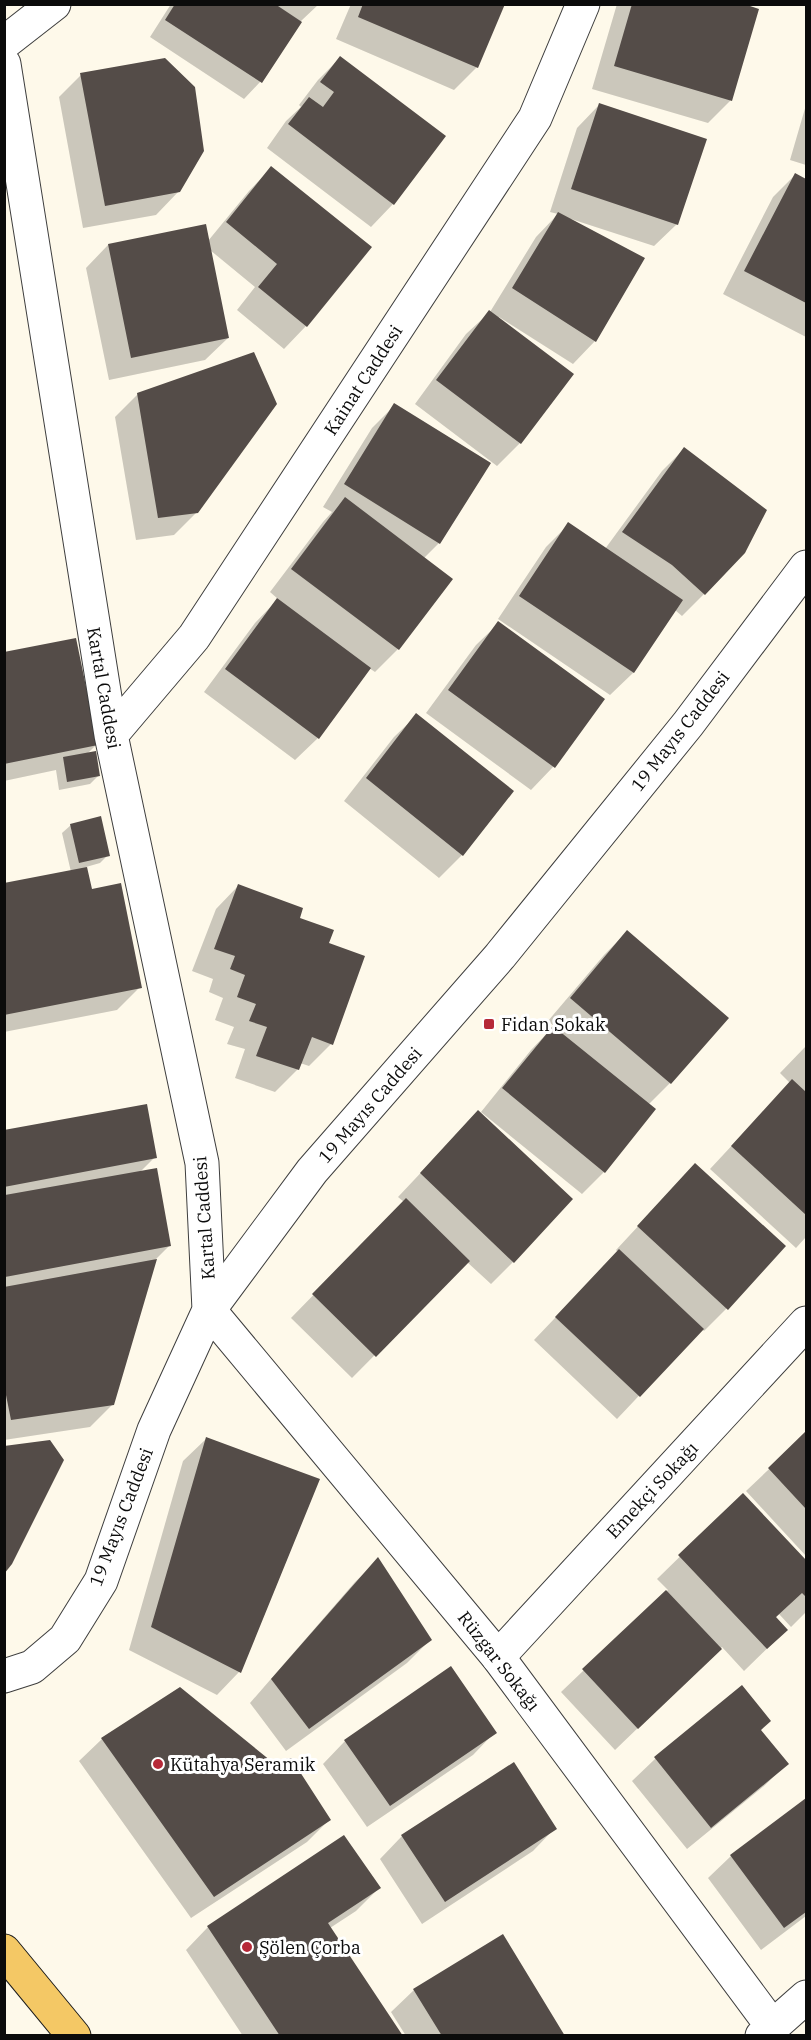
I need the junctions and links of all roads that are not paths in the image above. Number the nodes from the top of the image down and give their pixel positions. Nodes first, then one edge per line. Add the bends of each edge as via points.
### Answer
1 (54, 4) edge
2 (583, 4) edge
3 (4, 43) edge
4 (4, 64) edge
5 (807, 567) edge
6 (111, 735) junction
7 (209, 1310) junction
8 (807, 1323) edge
9 (498, 1657) junction
10 (4, 1676) edge
11 (4, 1951) edge
12 (807, 1996) edge
13 (773, 2032) edge
14 (74, 2036) edge

1 - 3 street
2 - 6 street, Kainat Caddesi via 528,128 194,638
4 - 6 street, Kartal Caddesi
5 - 7 street, 19 Mayıs Caddesi via 688,723 500,956 312,1170
6 - 7 street, Kartal Caddesi via 202,1163
7 - 9 street, Rüzgar Sokağı
7 - 10 street, 19 Mayıs Caddesi via 154,1431 101,1581 65,1639 32,1667
8 - 9 street, Emekçi Sokağı
9 - 13 street, Rüzgar Sokağı
11 - 14 main road
12 - 13 street

